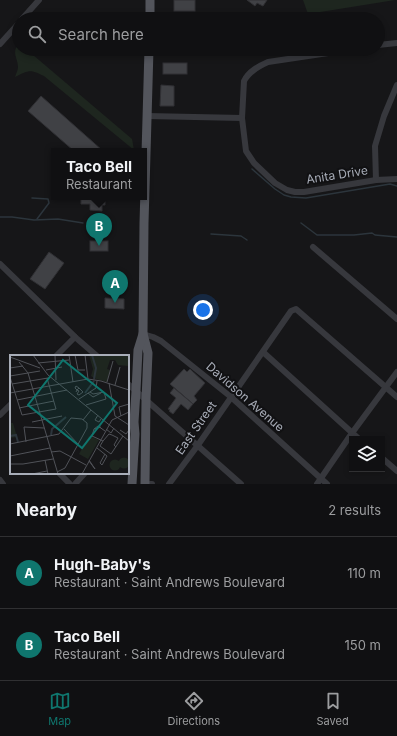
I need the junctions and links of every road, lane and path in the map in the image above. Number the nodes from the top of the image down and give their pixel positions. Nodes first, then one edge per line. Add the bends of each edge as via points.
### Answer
1 (39, 0) edge
2 (150, 0) edge
3 (28, 12) edge
4 (150, 12) edge
5 (12, 31) edge
6 (396, 43) edge
7 (0, 44) edge
8 (385, 45) edge
9 (397, 50) edge
10 (149, 56) edge
11 (308, 56) edge
12 (397, 85) edge
13 (147, 116) junction
14 (242, 118) junction
15 (146, 148) edge
16 (397, 179) edge
17 (376, 180) junction
18 (144, 200) edge
19 (313, 247) dead end
20 (0, 264) edge
21 (397, 319) edge
22 (143, 334) junction
23 (75, 337) junction
24 (263, 352) junction
25 (57, 355) edge
26 (96, 355) edge
27 (397, 372) edge
28 (129, 385) edge
29 (386, 388) junction
30 (136, 391) junction
31 (397, 397) edge
32 (231, 398) junction
33 (146, 400) junction
34 (10, 405) edge
35 (0, 415) edge
36 (352, 433) junction
37 (132, 434) edge
38 (356, 436) edge
39 (198, 445) junction
40 (385, 461) edge
41 (397, 471) edge
42 (60, 474) edge
43 (84, 474) edge
44 (321, 478) junction
45 (0, 480) edge
46 (3, 484) edge
47 (70, 484) edge
48 (75, 484) edge
49 (132, 484) edge
50 (145, 484) edge
51 (169, 484) edge
52 (241, 484) edge
53 (317, 484) edge
54 (327, 484) edge

1 - 3 street
2 - 4 main road
5 - 7 street
6 - 8 street
6 - 9 street
10 - 13 main road
11 - 14 street, Anita Drive via 268,62 247,76 244,81
12 - 17 street via 375,146
13 - 14 street
13 - 15 main road
14 - 17 street, Anita Drive via 246,151 275,183 287,190 304,192
16 - 17 street, Anita Drive
18 - 22 main road
19 - 21 street
20 - 23 street
22 - 30 main road via 138,350
22 - 32 street, Davidson Avenue via 161,341
22 - 33 main road via 148,353
23 - 25 street
23 - 26 street
24 - 29 street, East Street via 291,311 296,308
24 - 32 street, East Street
24 - 36 street
27 - 29 street
28 - 30 street
29 - 31 street
29 - 36 street
30 - 33 street
30 - 37 main road
32 - 39 street, East Street
32 - 44 street, Davidson Avenue
33 - 39 street
33 - 50 main road
34 - 35 street
36 - 38 street
36 - 44 street
37 - 49 main road
39 - 51 street, East Street
39 - 52 street
40 - 41 street
42 - 47 street
43 - 48 street
44 - 53 street
44 - 54 street, Davidson Avenue
45 - 46 street

